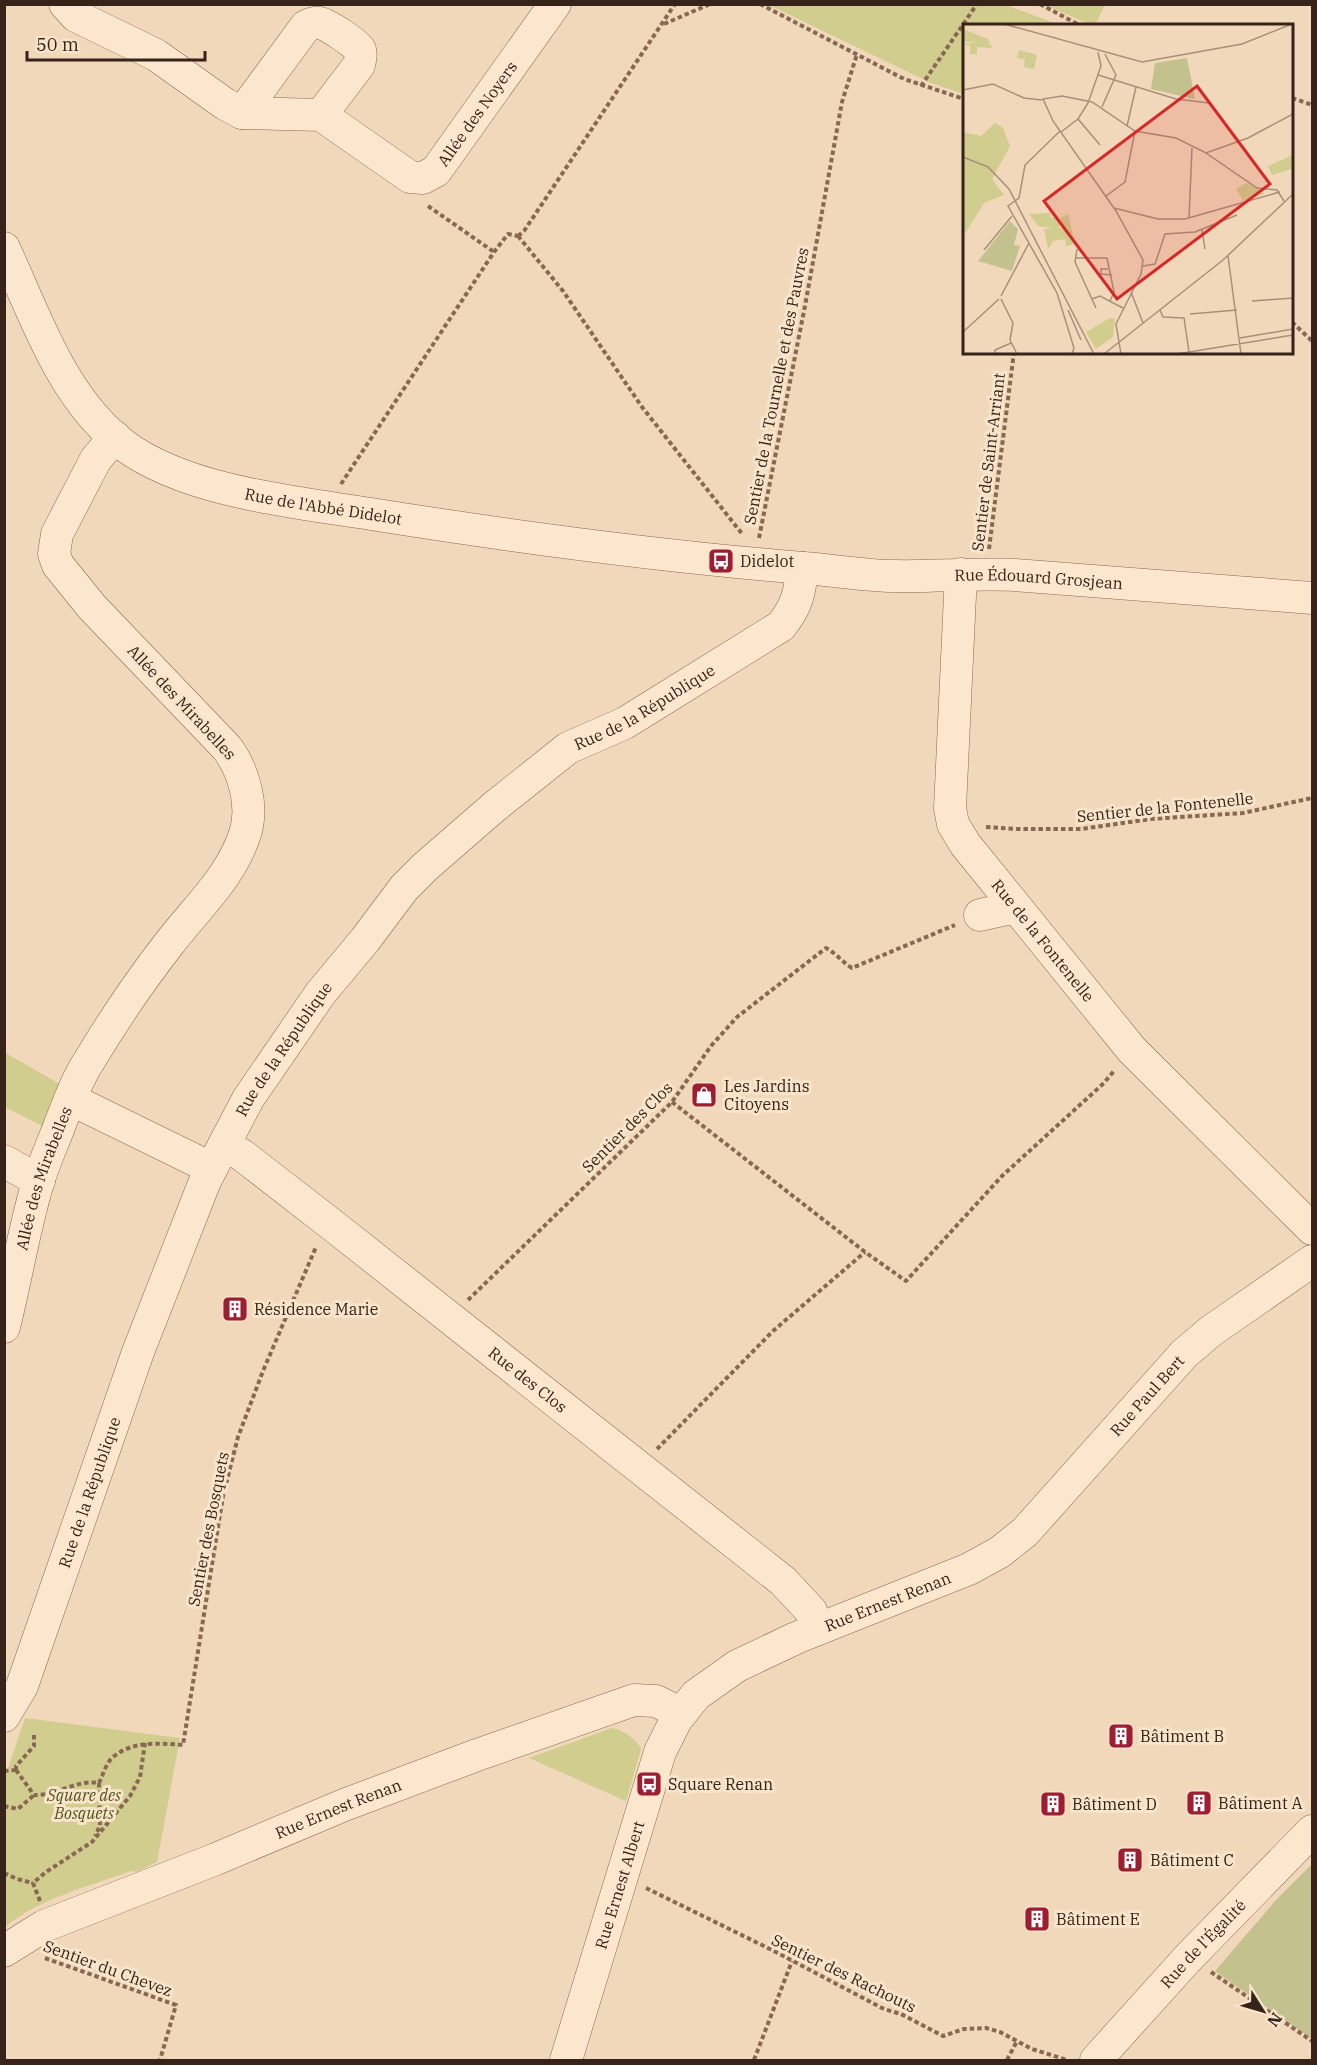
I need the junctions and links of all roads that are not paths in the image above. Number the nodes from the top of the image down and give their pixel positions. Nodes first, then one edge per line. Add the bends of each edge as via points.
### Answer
1 (65, 4) edge
2 (555, 4) edge
3 (242, 113) junction
4 (321, 115) junction
5 (4, 248) edge
6 (115, 437) junction
7 (760, 557) joint
8 (802, 568) junction
9 (973, 574) junction
10 (1312, 598) edge
11 (1016, 907) junction
12 (980, 915) road end
13 (70, 1099) junction
14 (217, 1157) junction
15 (4, 1161) edge
16 (39, 1181) junction
17 (1312, 1230) edge
18 (1312, 1261) edge
19 (4, 1328) edge
20 (1000, 1552) joint
21 (817, 1629) junction
22 (681, 1713) junction
23 (4, 1716) edge
24 (1312, 1831) edge
25 (8, 1948) edge
26 (566, 2061) edge
27 (1096, 2061) edge

1 - 3 street via 76,16 156,55
2 - 4 street, Allée des Noyers via 436,171 423,178 410,177
3 - 4 street
3 - 4 street via 306,26 323,23 356,45 361,57
5 - 6 street, Rue de l'Abbé Didelot via 57,363 85,407
6 - 7 street, Rue de l'Abbé Didelot via 168,471 223,488 542,540
6 - 13 street, Allée des Mirabelles via 96,459 57,534 54,554 58,566 92,607 237,761 244,776 246,831 224,878 142,980 88,1062
7 - 8 street, Rue Édouard Grosjean
8 - 9 street, Rue Édouard Grosjean via 893,576
8 - 14 street, Rue de la République via 800,591 781,626 626,723 568,748 483,816 404,888 320,994 262,1077
9 - 10 street, Rue Édouard Grosjean
9 - 11 street, Rue de la Fontenelle via 950,808 953,824 965,844
11 - 12 street
11 - 17 street, Rue de la Fontenelle via 1132,1050
13 - 14 street, Allée des Mirabelles
13 - 16 street, Allée des Mirabelles
14 - 21 street, Rue des Clos via 242,1155 640,1467 783,1581 811,1611
14 - 23 street, Rue de la République via 138,1352 22,1686
15 - 16 street
16 - 19 street, Allée des Mirabelles
18 - 20 street, Rue Paul Bert via 1184,1354 1025,1532
20 - 21 street, Rue Ernest Renan via 946,1579
21 - 22 street, Rue Ernest Renan via 737,1666 696,1695
22 - 25 street, Rue Ernest Renan via 656,1701 634,1700 344,1805 44,1926
22 - 26 street, Rue Ernest Albert via 660,1752
24 - 27 street, Rue de l'Égalité via 1189,1957

